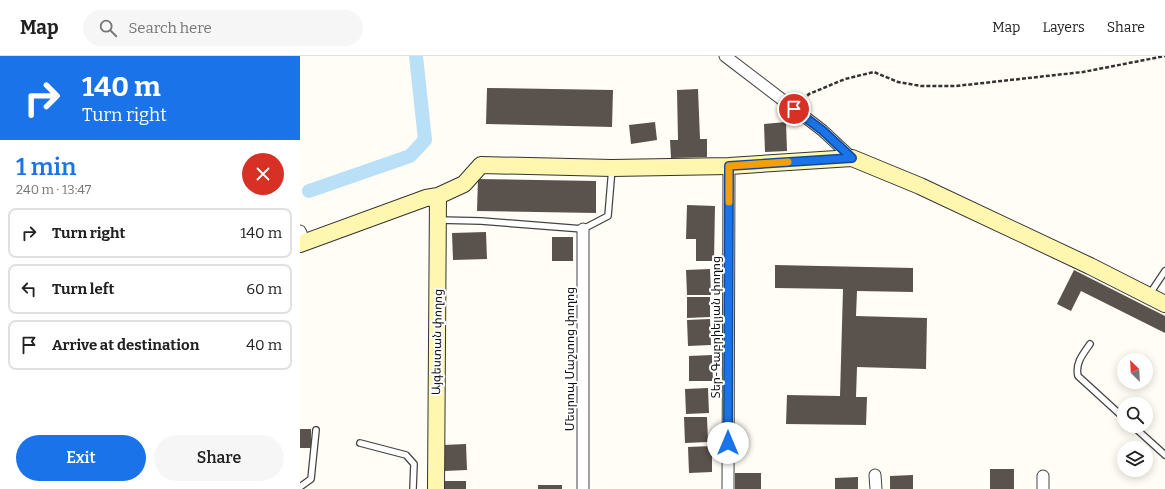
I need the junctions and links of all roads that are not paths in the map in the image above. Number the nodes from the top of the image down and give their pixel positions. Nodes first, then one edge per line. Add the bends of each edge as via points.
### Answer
1 (724, 56) edge
2 (852, 158) junction
3 (729, 166) junction
4 (612, 168) junction
5 (438, 196) junction
6 (438, 220) junction
7 (583, 229) junction
8 (302, 239) edge
9 (1165, 271) edge
10 (1149, 295) junction
11 (1165, 304) edge
12 (1090, 344) dead end
13 (1117, 412) edge
14 (316, 430) dead end
15 (1141, 433) edge
16 (360, 443) dead end
17 (1165, 455) edge
18 (875, 475) dead end
19 (1043, 476) dead end
20 (300, 487) edge
21 (413, 489) edge
22 (436, 489) edge
23 (583, 489) edge
24 (728, 489) edge
25 (876, 489) edge
26 (1043, 489) edge

1 - 2 street via 822,130
2 - 3 street
2 - 10 street via 920,186
3 - 4 street
3 - 24 street, Տեր-Գաբրիելյան փողոց
4 - 5 street via 481,165 464,184
4 - 7 lane via 608,216
5 - 6 street, Այգեստան փողոց
5 - 8 street
6 - 7 lane
6 - 22 street, Այգեստան փողոց
7 - 23 street, Մեսրոպ Մաշտոց փողոց
9 - 10 lane
10 - 11 street
12 - 13 lane via 1079,360 1076,369 1078,376
14 - 20 lane via 311,479
15 - 17 lane
16 - 21 lane via 406,456 414,464
18 - 25 street
19 - 26 street

